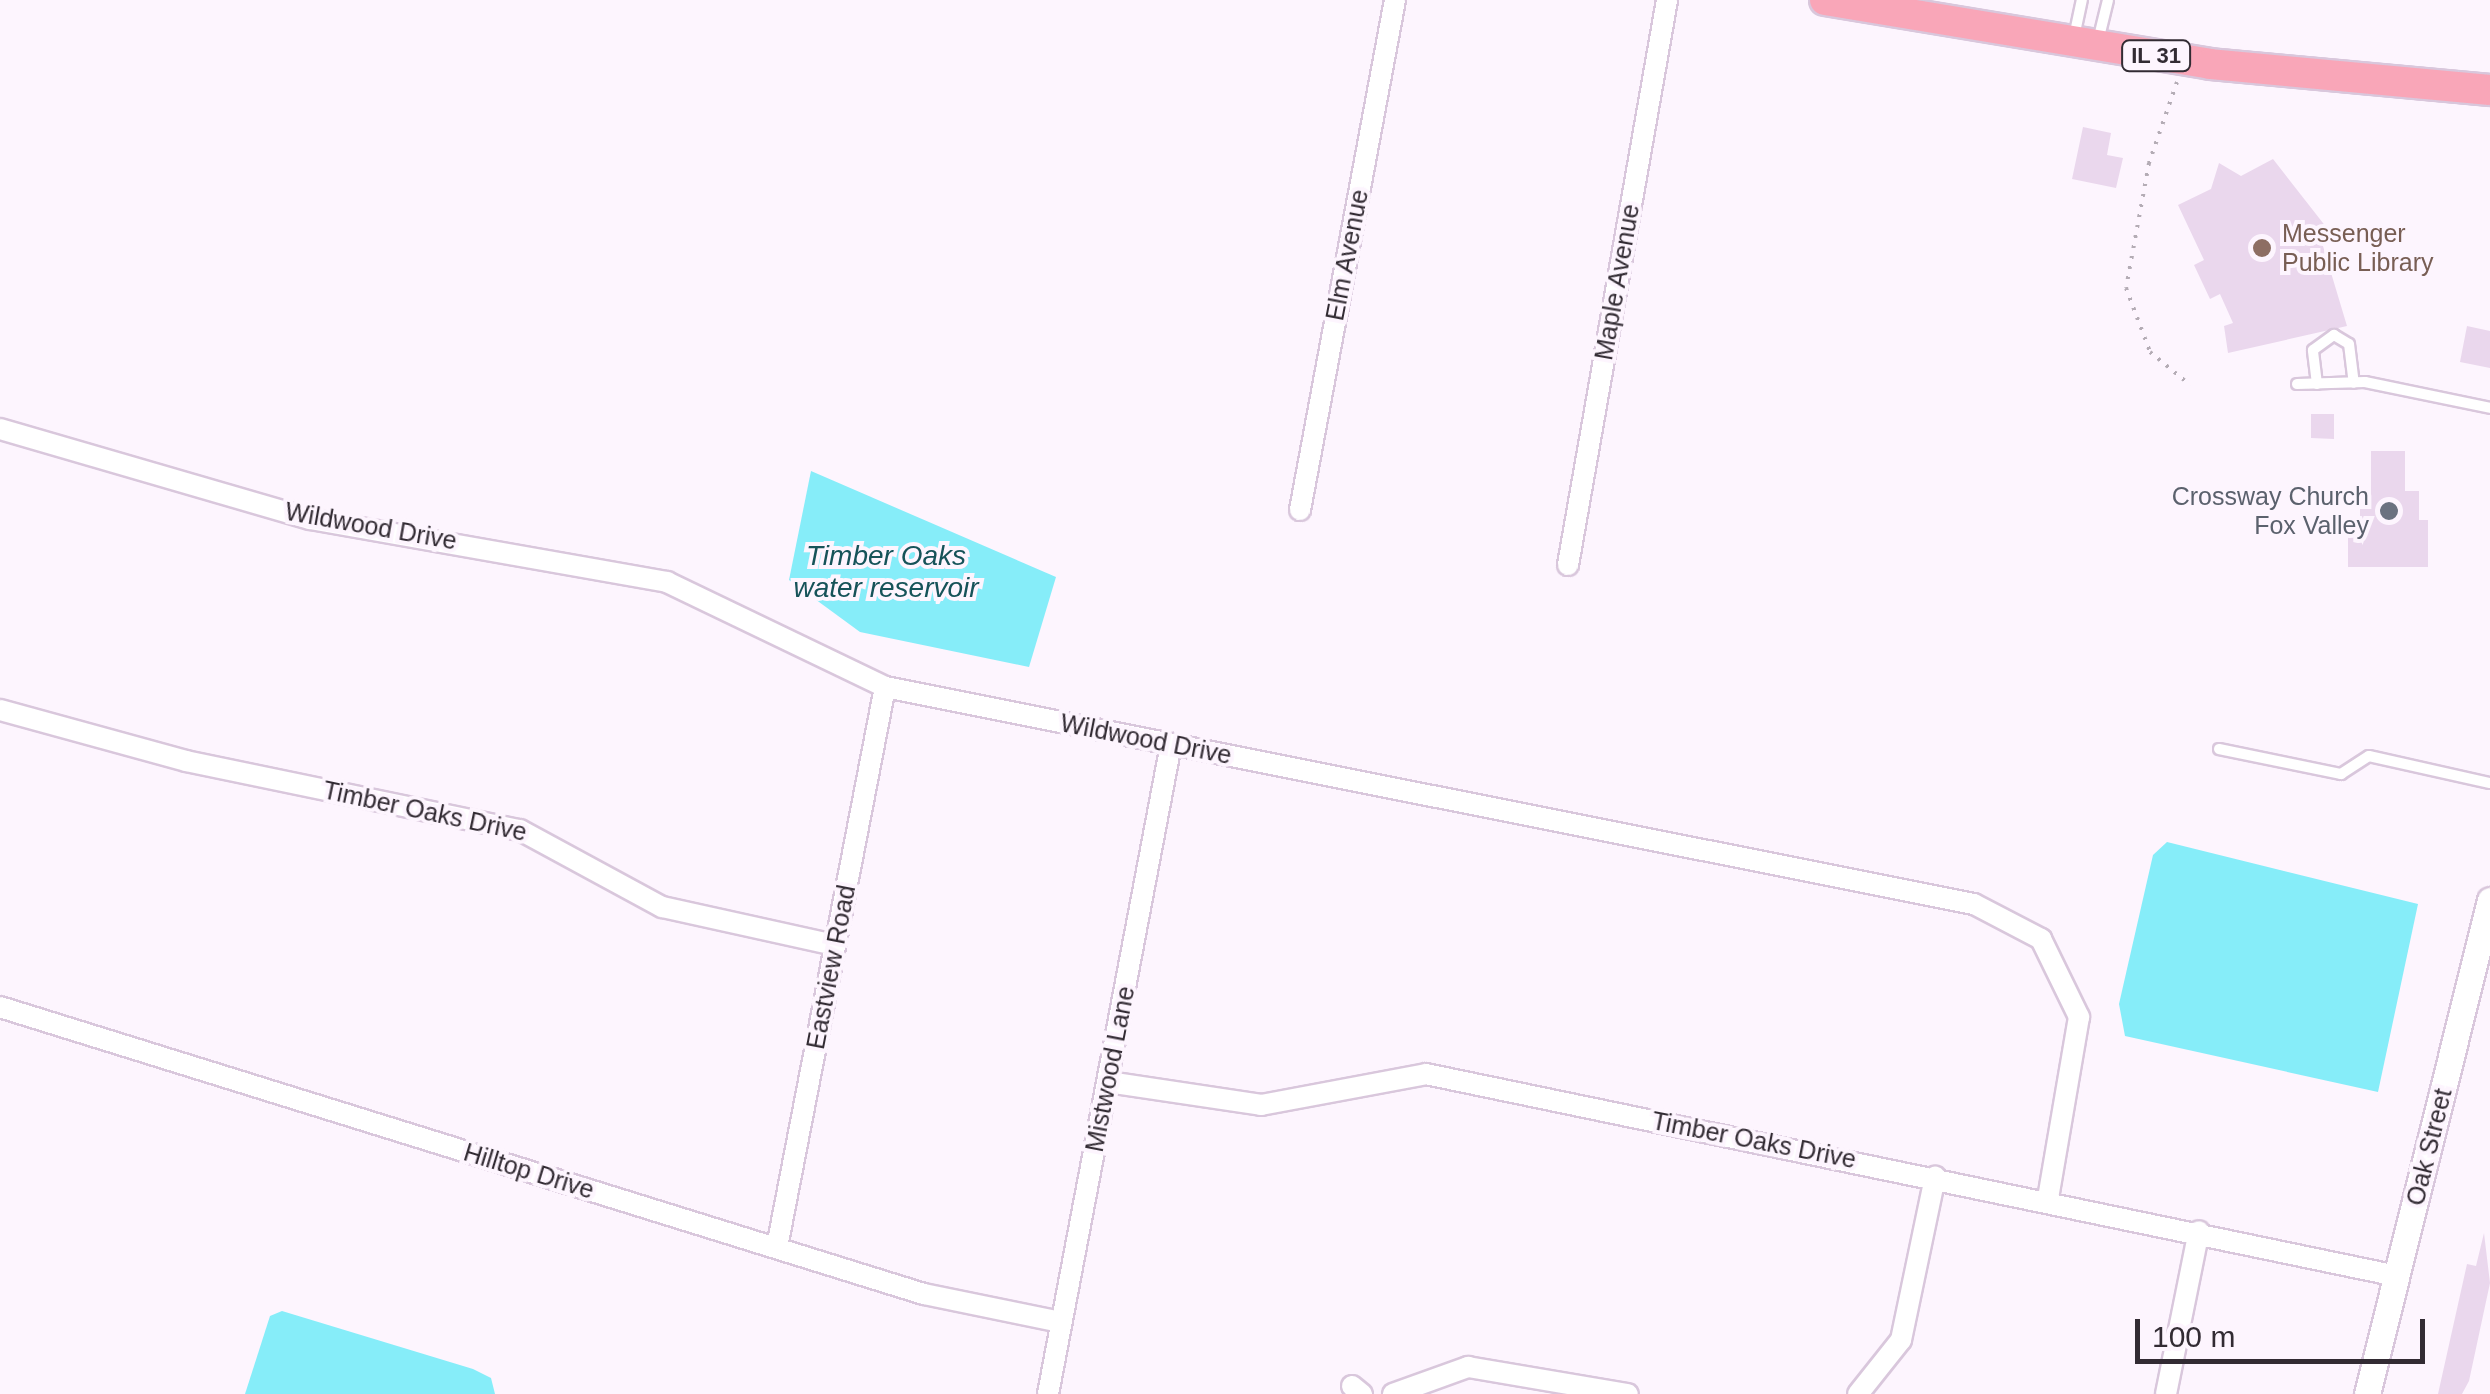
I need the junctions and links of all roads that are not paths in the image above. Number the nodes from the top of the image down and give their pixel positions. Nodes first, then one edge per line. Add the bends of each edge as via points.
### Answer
1 (1395, 0) edge
2 (1667, 0) edge
3 (1826, 0) edge
4 (2082, 0) edge
5 (2108, 0) edge
6 (2085, 45) junction
7 (2490, 90) edge
8 (2354, 383) junction
9 (2297, 384) dead end
10 (2317, 384) junction
11 (2490, 408) edge
12 (0, 429) edge
13 (1300, 510) dead end
14 (1568, 565) dead end
15 (885, 687) junction
16 (0, 710) edge
17 (1171, 744) junction
18 (2219, 749) dead end
19 (2490, 784) edge
20 (2490, 900) edge
21 (835, 946) junction
22 (0, 1007) edge
23 (1108, 1082) junction
24 (1935, 1176) junction
25 (2048, 1199) junction
26 (2199, 1231) junction
27 (777, 1247) junction
28 (2397, 1276) junction
29 (1061, 1322) junction
30 (1048, 1394) edge
31 (1393, 1394) edge
32 (1628, 1394) edge
33 (1858, 1394) edge
34 (2166, 1394) edge
35 (2368, 1394) edge

1 - 13 street, Elm Avenue
2 - 14 street, Maple Avenue
3 - 6 main road, IL 31
4 - 6 lane
5 - 6 lane
6 - 7 main road, IL 31
8 - 10 lane
8 - 10 lane via 2349,344 2334,335 2313,350
8 - 11 lane
9 - 10 lane
12 - 15 street, Wildwood Drive via 310,518 666,582
15 - 17 street, Wildwood Drive
15 - 21 street, Eastview Road
16 - 21 street, Timber Oaks Drive via 186,762 520,830 662,907
17 - 23 street, Mistwood Lane
17 - 25 street, Wildwood Drive via 1974,904 2013,919 2041,939 2079,1017
18 - 19 lane via 2341,774 2369,756
20 - 28 street, Oak Street
21 - 27 street, Eastview Road
22 - 27 street, Hilltop Drive
23 - 24 street, Timber Oaks Drive via 1261,1105 1426,1074
23 - 29 street, Mistwood Lane
24 - 25 street, Timber Oaks Drive
24 - 33 street via 1900,1340
25 - 26 street, Timber Oaks Drive
26 - 28 street, Timber Oaks Drive
26 - 34 street
27 - 29 street, Hilltop Drive via 924,1294
28 - 35 street, Oak Street
29 - 30 street, Mistwood Lane
31 - 32 street via 1468,1367

